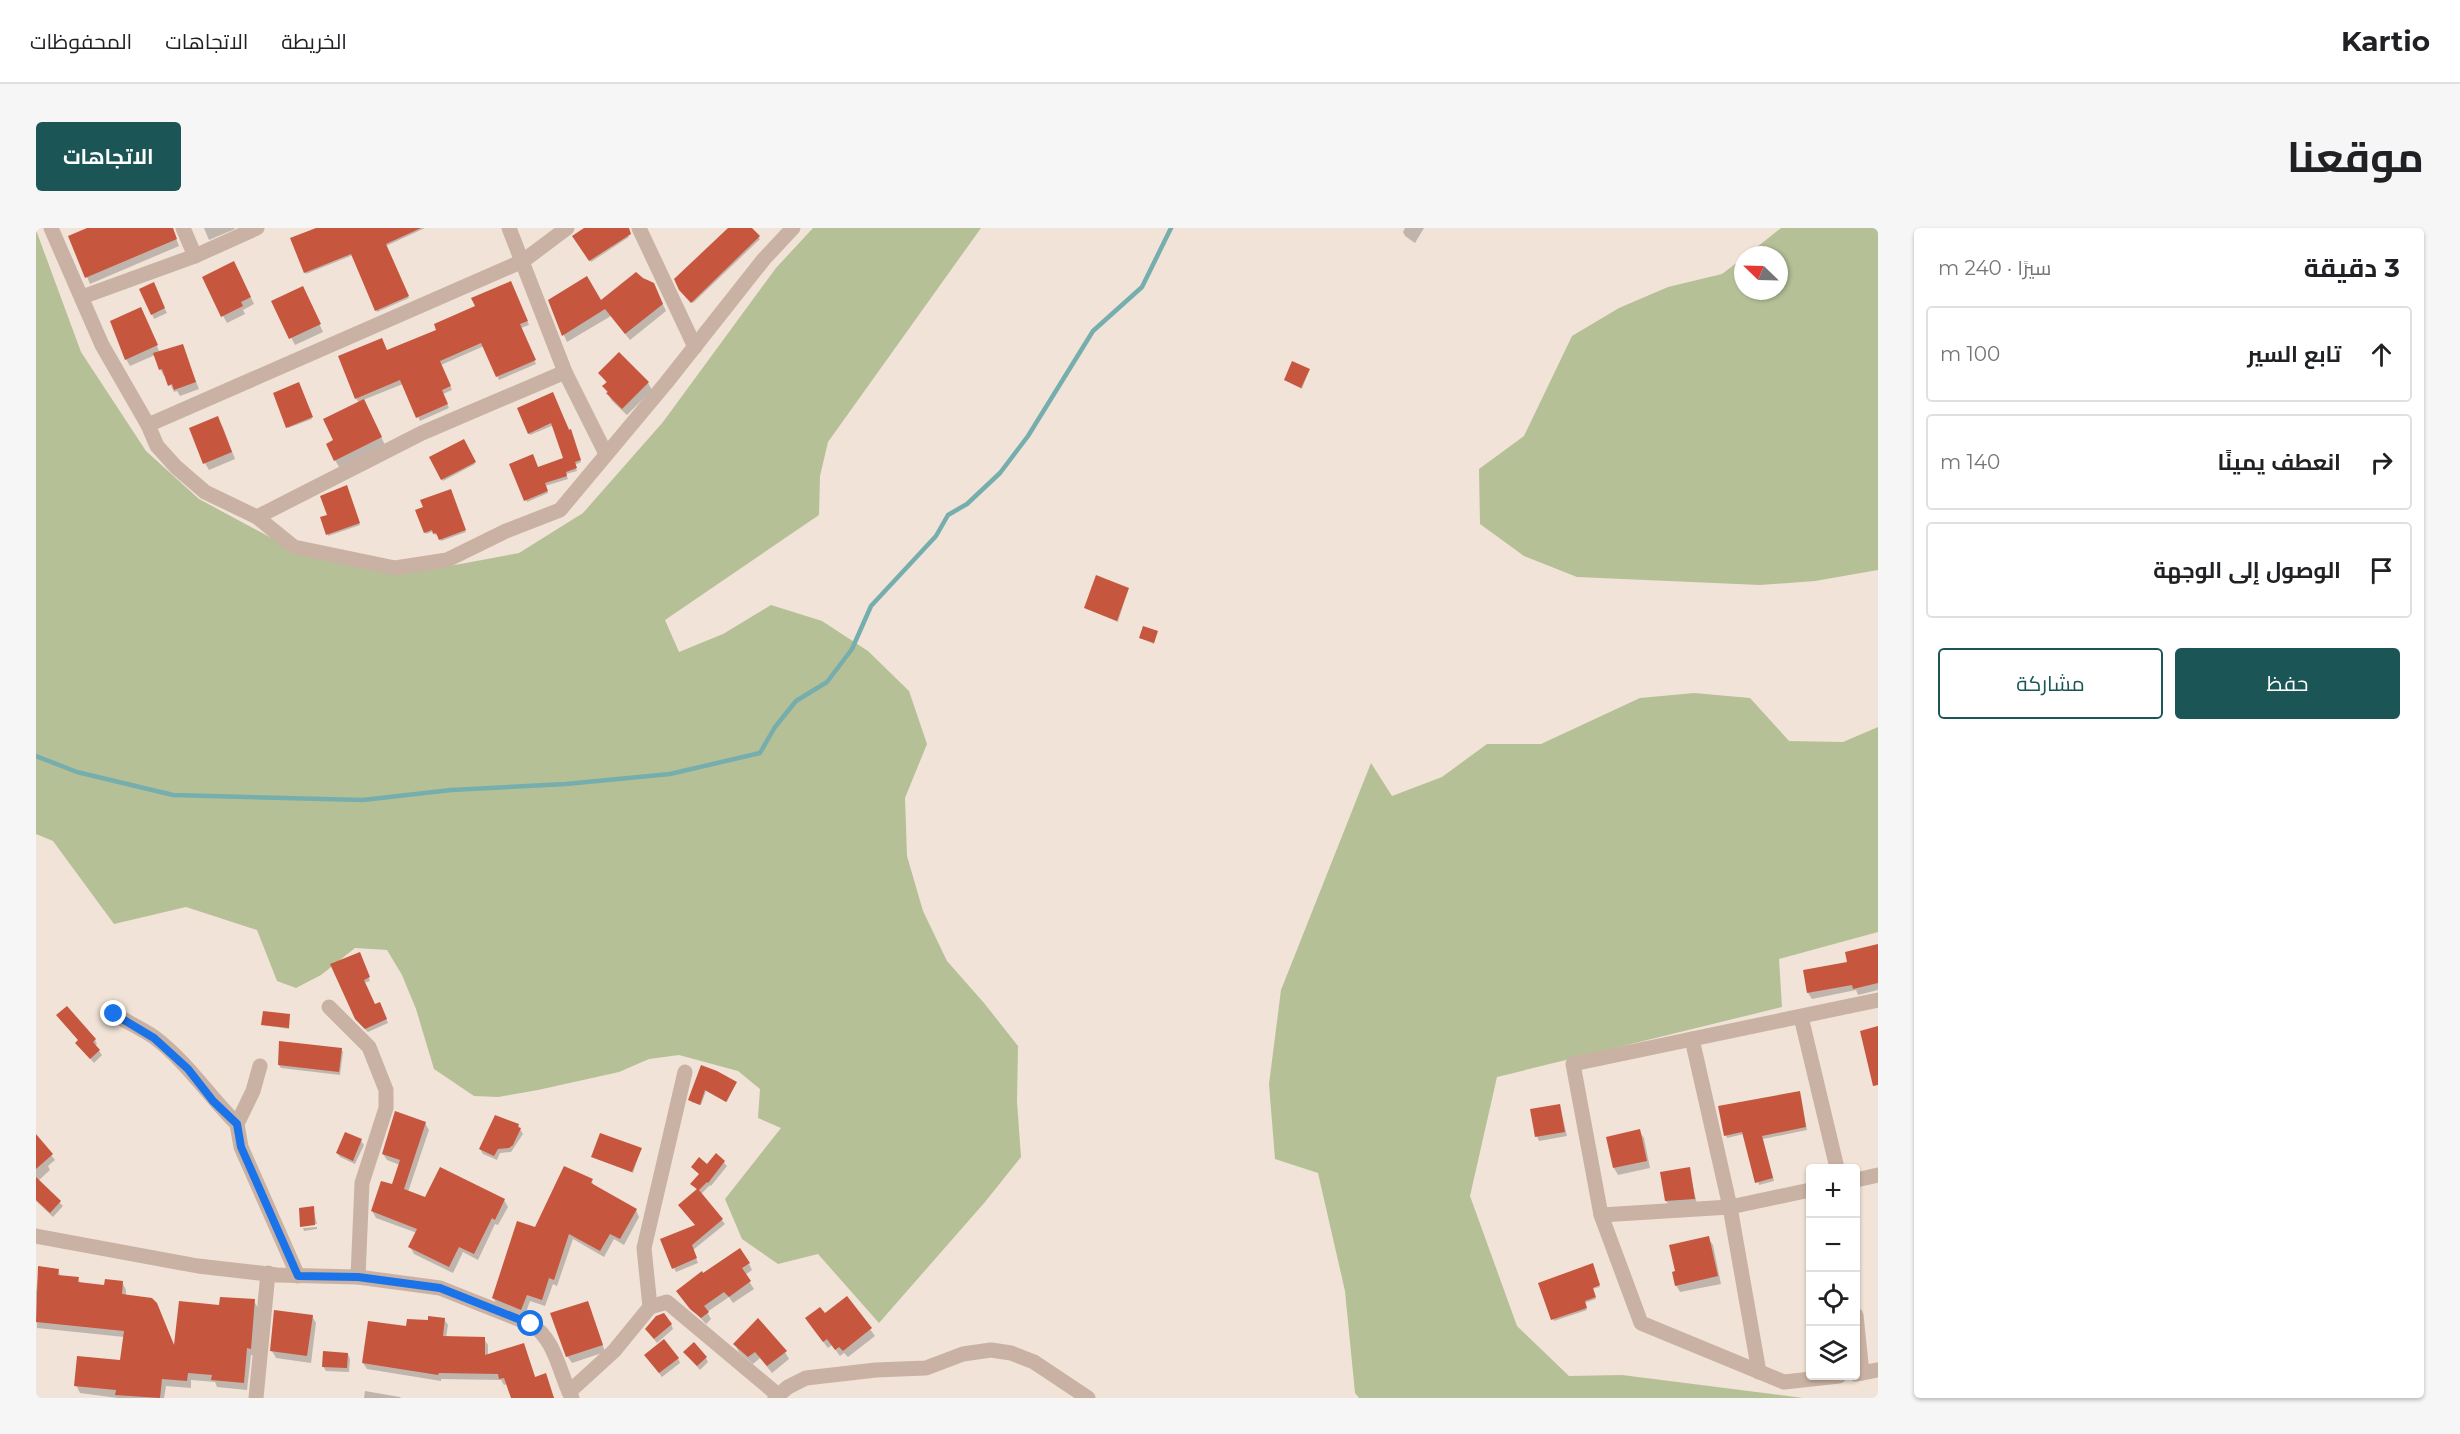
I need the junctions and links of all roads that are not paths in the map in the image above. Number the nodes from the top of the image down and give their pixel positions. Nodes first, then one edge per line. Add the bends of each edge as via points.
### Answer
1 (51, 228) edge
2 (183, 228) edge
3 (257, 228) edge
4 (509, 228) edge
5 (567, 228) edge
6 (639, 228) edge
7 (789, 229) edge
8 (195, 256) junction
9 (523, 261) junction
10 (82, 297) junction
11 (695, 346) junction
12 (566, 372) junction
13 (148, 424) junction
14 (606, 454) junction
15 (257, 517) junction
16 (1878, 1000) edge
17 (329, 1007) dead end
18 (114, 1014) dead end
19 (1801, 1017) junction
20 (1692, 1040) junction
21 (260, 1066) dead end
22 (686, 1072) dead end
23 (237, 1124) junction
24 (1835, 1164) edge
25 (1878, 1175) edge
26 (1860, 1179) edge
27 (1806, 1191) edge
28 (1730, 1207) junction
29 (1601, 1215) junction
30 (39, 1234) edge
31 (268, 1273) junction
32 (298, 1276) junction
33 (358, 1277) junction
34 (650, 1307) junction
35 (1878, 1370) edge
36 (1760, 1372) junction
37 (1860, 1373) edge
38 (1806, 1380) edge
39 (571, 1395) edge
40 (776, 1397) edge
41 (256, 1398) edge
42 (1088, 1398) edge

1 - 10 street
2 - 8 street
3 - 8 street
4 - 9 street
5 - 9 street
6 - 11 street
7 - 11 street
8 - 10 street
9 - 12 street
9 - 13 street
10 - 13 street via 102,345
11 - 14 street
12 - 14 street
12 - 15 street via 422,433
13 - 15 street via 157,446 205,492
14 - 15 street via 560,510 447,560 395,568 340,558 294,547
16 - 19 street
17 - 33 street via 369,1047 386,1090 386,1108 362,1183
18 - 23 street via 154,1038
19 - 20 street
19 - 24 street
20 - 28 street
20 - 29 street via 1573,1064
21 - 23 street
22 - 34 street via 644,1248
23 - 32 street via 241,1147
25 - 26 street
27 - 28 street
28 - 29 street
28 - 36 street
29 - 36 street via 1641,1323
30 - 31 street via 198,1266
31 - 32 street
31 - 41 street
32 - 33 street
33 - 39 street via 440,1288 531,1324 546,1336
34 - 39 street
34 - 40 street via 667,1302
35 - 37 street
36 - 38 street via 1784,1382
40 - 42 street via 806,1378 926,1368 963,1354 991,1350 1034,1362

